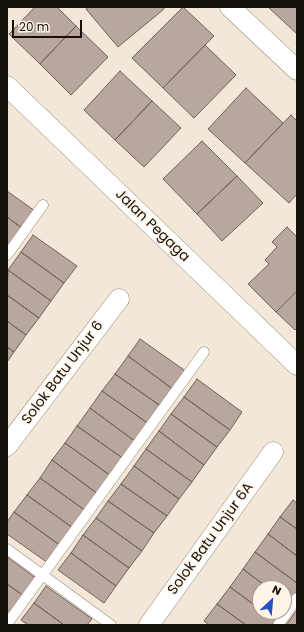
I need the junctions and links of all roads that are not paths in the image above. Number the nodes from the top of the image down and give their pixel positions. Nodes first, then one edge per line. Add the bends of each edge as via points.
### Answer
1 (230, 7) edge
2 (297, 70) edge
3 (7, 86) edge
4 (43, 205) dead end
5 (7, 255) edge
6 (119, 299) dead end
7 (204, 352) dead end
8 (297, 365) edge
9 (7, 446) edge
10 (273, 452) dead end
11 (7, 549) edge
12 (42, 576) junction
13 (297, 598) edge
14 (7, 624) edge
15 (111, 625) edge
16 (149, 625) edge
17 (278, 625) edge

1 - 2 street
3 - 8 street, Jalan Pegaga
4 - 5 lane
6 - 9 street, Solok Batu Unjur 6
7 - 12 lane
10 - 16 street, Solok Batu Unjur 6A
11 - 12 lane
12 - 14 lane
12 - 15 lane
13 - 17 lane

